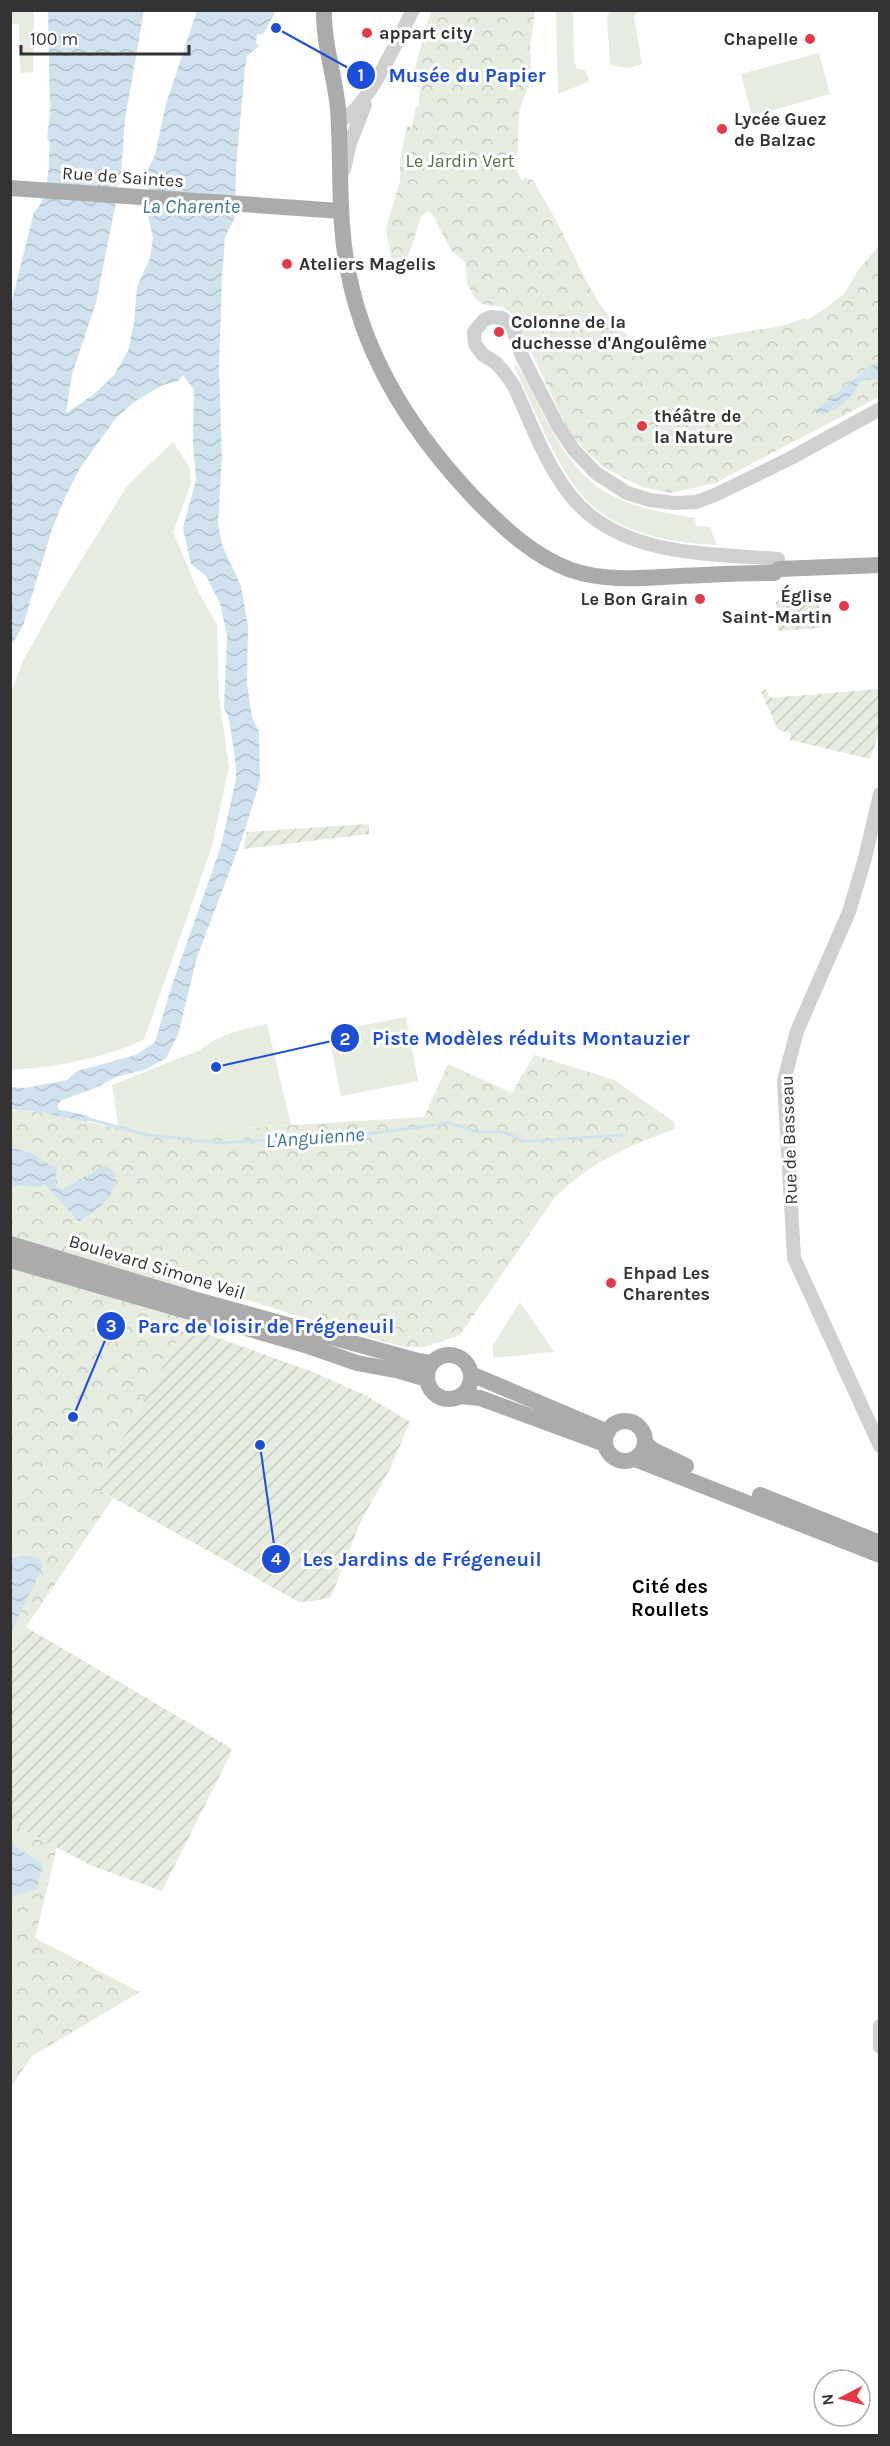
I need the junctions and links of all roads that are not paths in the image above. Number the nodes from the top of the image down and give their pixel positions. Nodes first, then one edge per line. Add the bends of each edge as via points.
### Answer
1 (324, 10) edge
2 (413, 10) edge
3 (372, 86) junction
4 (339, 121) junction
5 (341, 186) junction
6 (10, 188) edge
7 (340, 211) junction
8 (879, 409) edge
9 (879, 554) edge
10 (751, 565) junction
11 (879, 565) edge
12 (879, 794) edge
13 (10, 1244) edge
14 (10, 1260) edge
15 (429, 1371) junction
16 (471, 1374) junction
17 (460, 1396) junction
18 (607, 1438) junction
19 (645, 1443) junction
20 (879, 1446) edge
21 (635, 1459) junction
22 (873, 1546) edge
23 (879, 2026) edge
24 (879, 2047) edge

1 - 4 main road
2 - 3 street
3 - 4 street via 351,115
3 - 5 street via 350,143
4 - 5 main road
5 - 7 main road
6 - 7 main road, Rue de Saintes
7 - 10 main road via 349,277 378,363 419,433 455,478 508,533 550,560 599,577 626,579
8 - 10 street via 715,495 696,502 650,500 627,493 596,473 574,450 522,356 510,323 496,316 479,323 474,332 477,348 509,379 557,476 586,512 606,527 648,544
9 - 10 main road via 778,559
10 - 11 main road via 774,573 779,569
12 - 20 street, Rue de Basseau via 849,912 797,1031 784,1081 795,1258
13 - 15 main road, Boulevard Simone Veil via 408,1359
14 - 15 main road, Boulevard Simone Veil via 357,1363 400,1371
15 - 16 main road via 443,1355 456,1356 466,1363
15 - 17 main road via 429,1386 438,1396
16 - 17 main road via 469,1386
16 - 18 main road
17 - 18 main road via 480,1398
18 - 19 main road via 616,1424 627,1421 642,1430
18 - 21 main road via 609,1454 618,1460
19 - 21 main road
19 - 22 main road via 666,1457
21 - 22 main road
23 - 24 street

